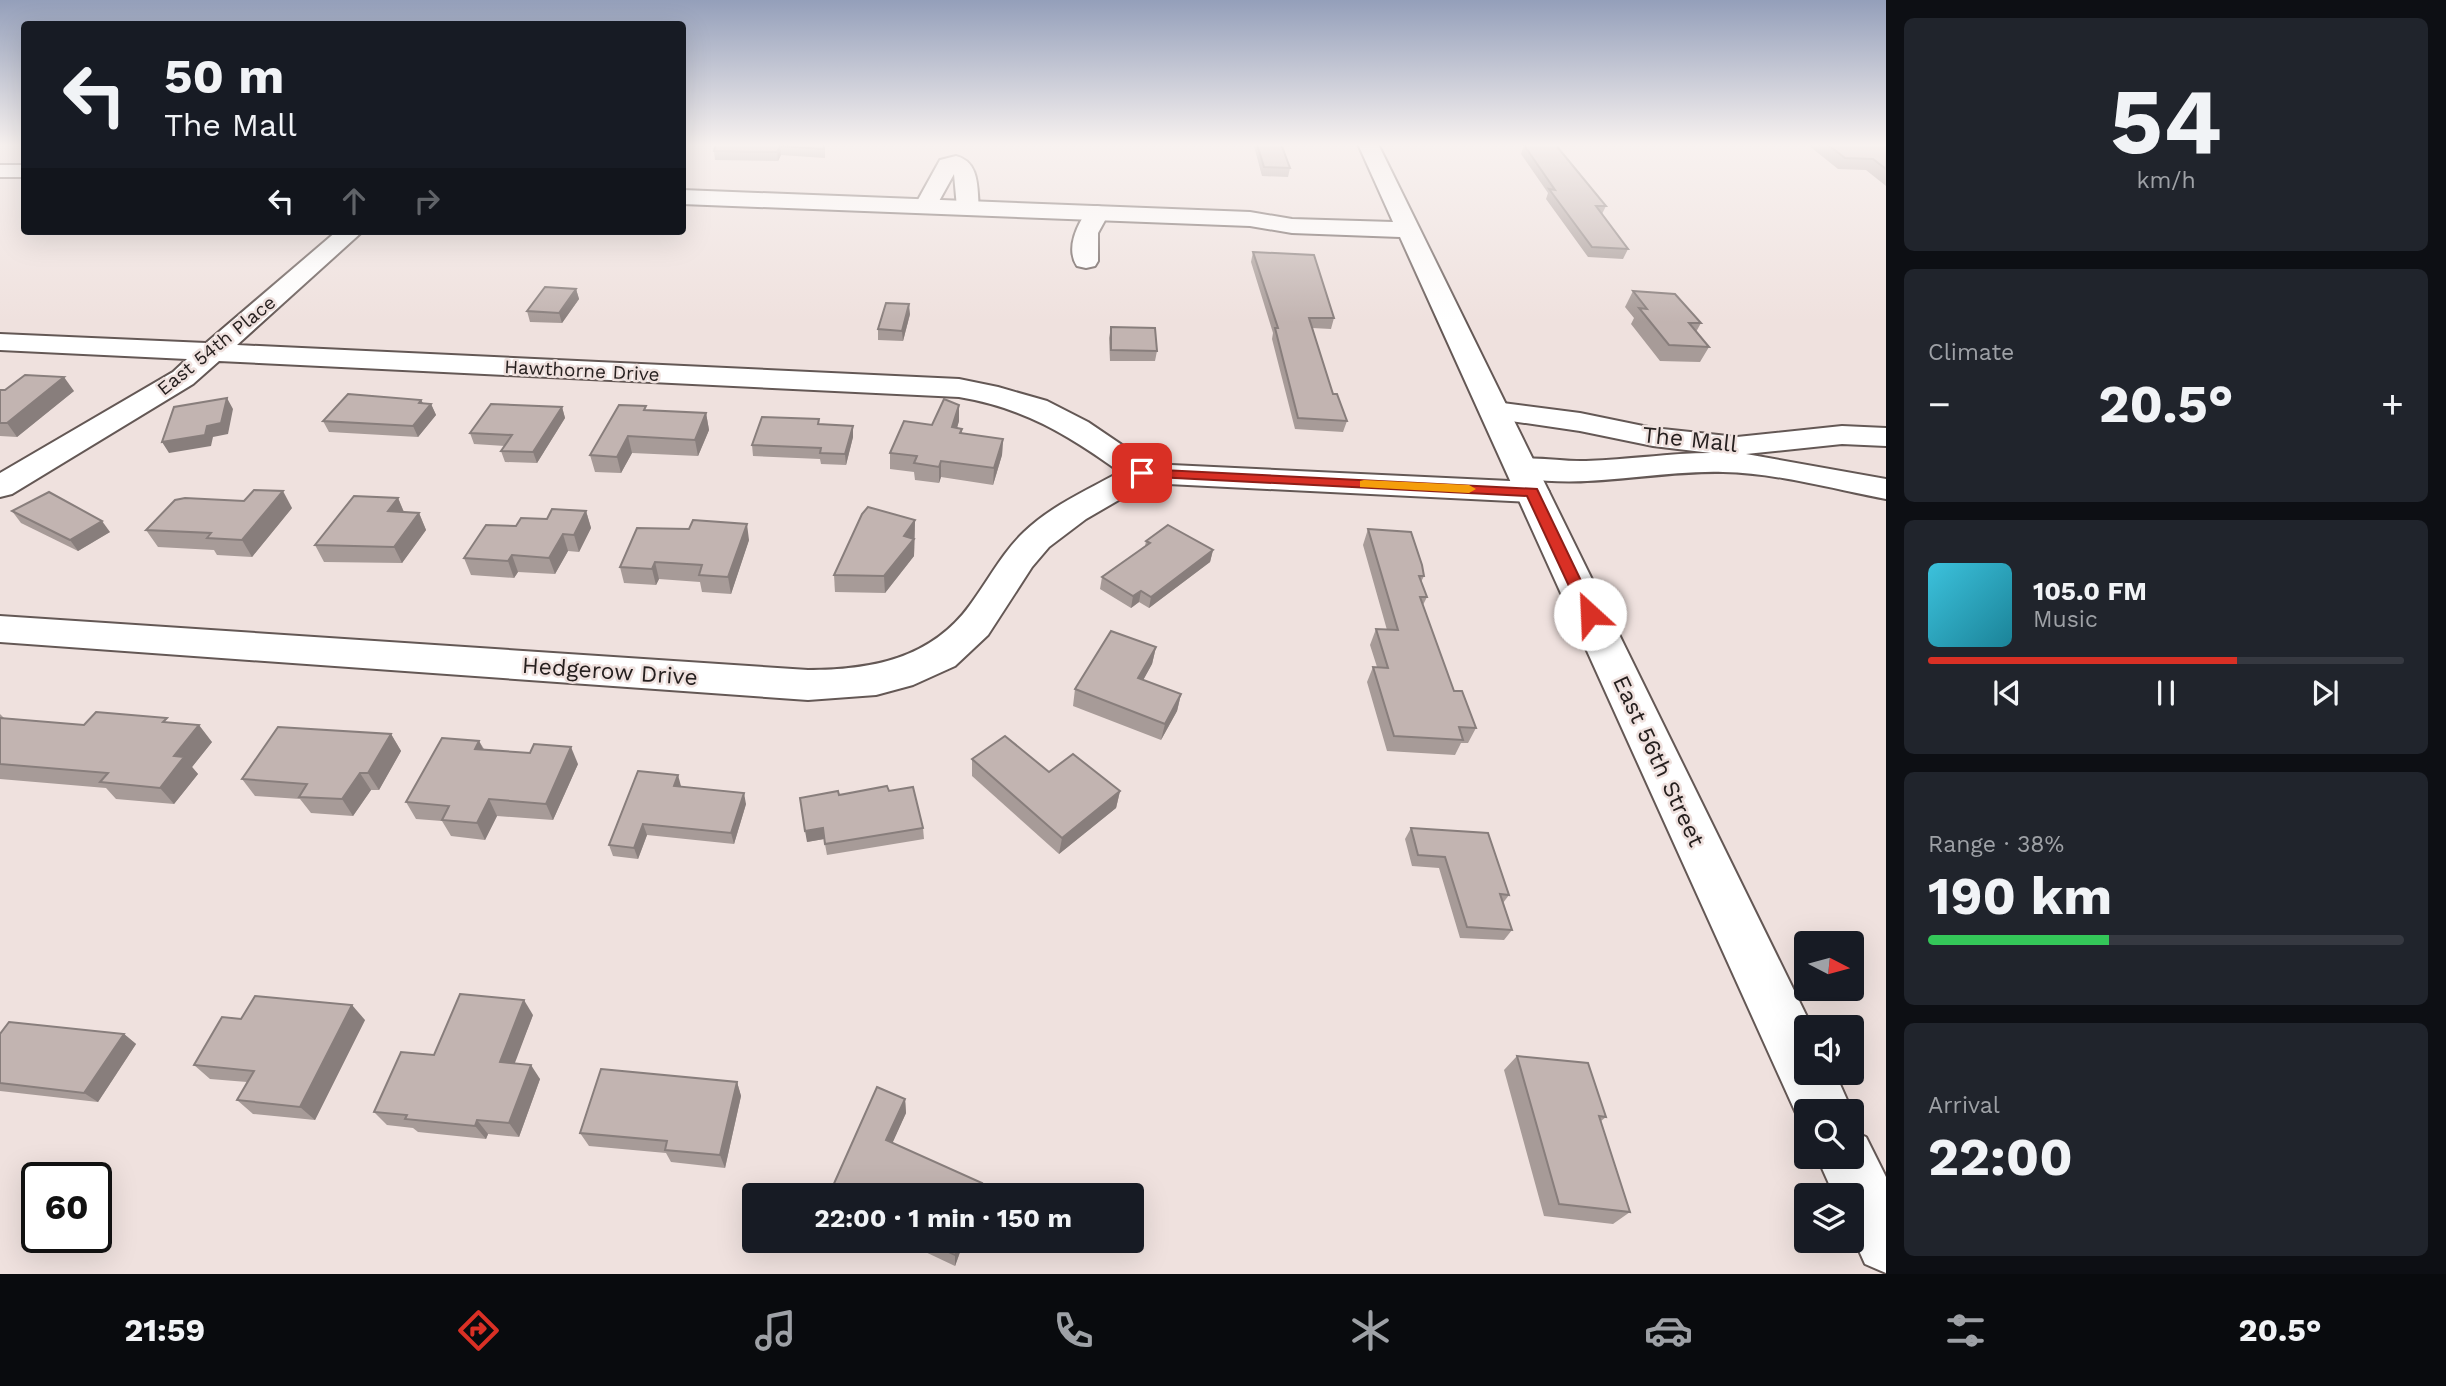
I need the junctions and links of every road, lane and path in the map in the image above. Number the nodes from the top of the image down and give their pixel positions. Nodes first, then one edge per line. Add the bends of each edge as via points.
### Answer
1 (839, 203) edge
2 (927, 203) edge
3 (968, 203) edge
4 (1397, 203) edge
5 (925, 207) junction
6 (968, 208) junction
7 (1097, 214) junction
8 (1407, 225) junction
9 (346, 235) edge
10 (1086, 261) dead end
11 (0, 341) edge
12 (211, 352) junction
13 (1495, 411) junction
14 (1886, 437) edge
15 (1661, 450) junction
16 (1730, 454) junction
17 (1142, 473) junction
18 (1527, 480) junction
19 (0, 487) edge
20 (1886, 489) edge
21 (0, 629) edge
22 (1818, 1099) edge
23 (1852, 1169) edge
24 (1886, 1243) edge

1 - 5 street
2 - 5 street
3 - 6 street
4 - 8 street, East 56th Street
5 - 6 street
6 - 7 street
7 - 8 street via 1250,219 1292,226
7 - 10 street via 1086,233
8 - 13 street, East 56th Street
9 - 12 street, East 54th Place
11 - 12 street, Hawthorne Drive
12 - 17 street, Hawthorne Drive via 981,391 1021,401 1066,421
12 - 19 street, East 54th Place via 160,393
13 - 15 street, The Mall via 1580,422
13 - 18 street, East 56th Street
14 - 16 street, The Mall via 1842,435
15 - 16 street, The Mall
15 - 18 street, The Mall via 1586,471
16 - 20 street, The Mall
17 - 18 street, The Mall
17 - 21 street, Hedgerow Drive via 1041,536 1027,549 975,625 949,650 898,674 854,684 794,684
18 - 22 street, East 56th Street
23 - 24 street

